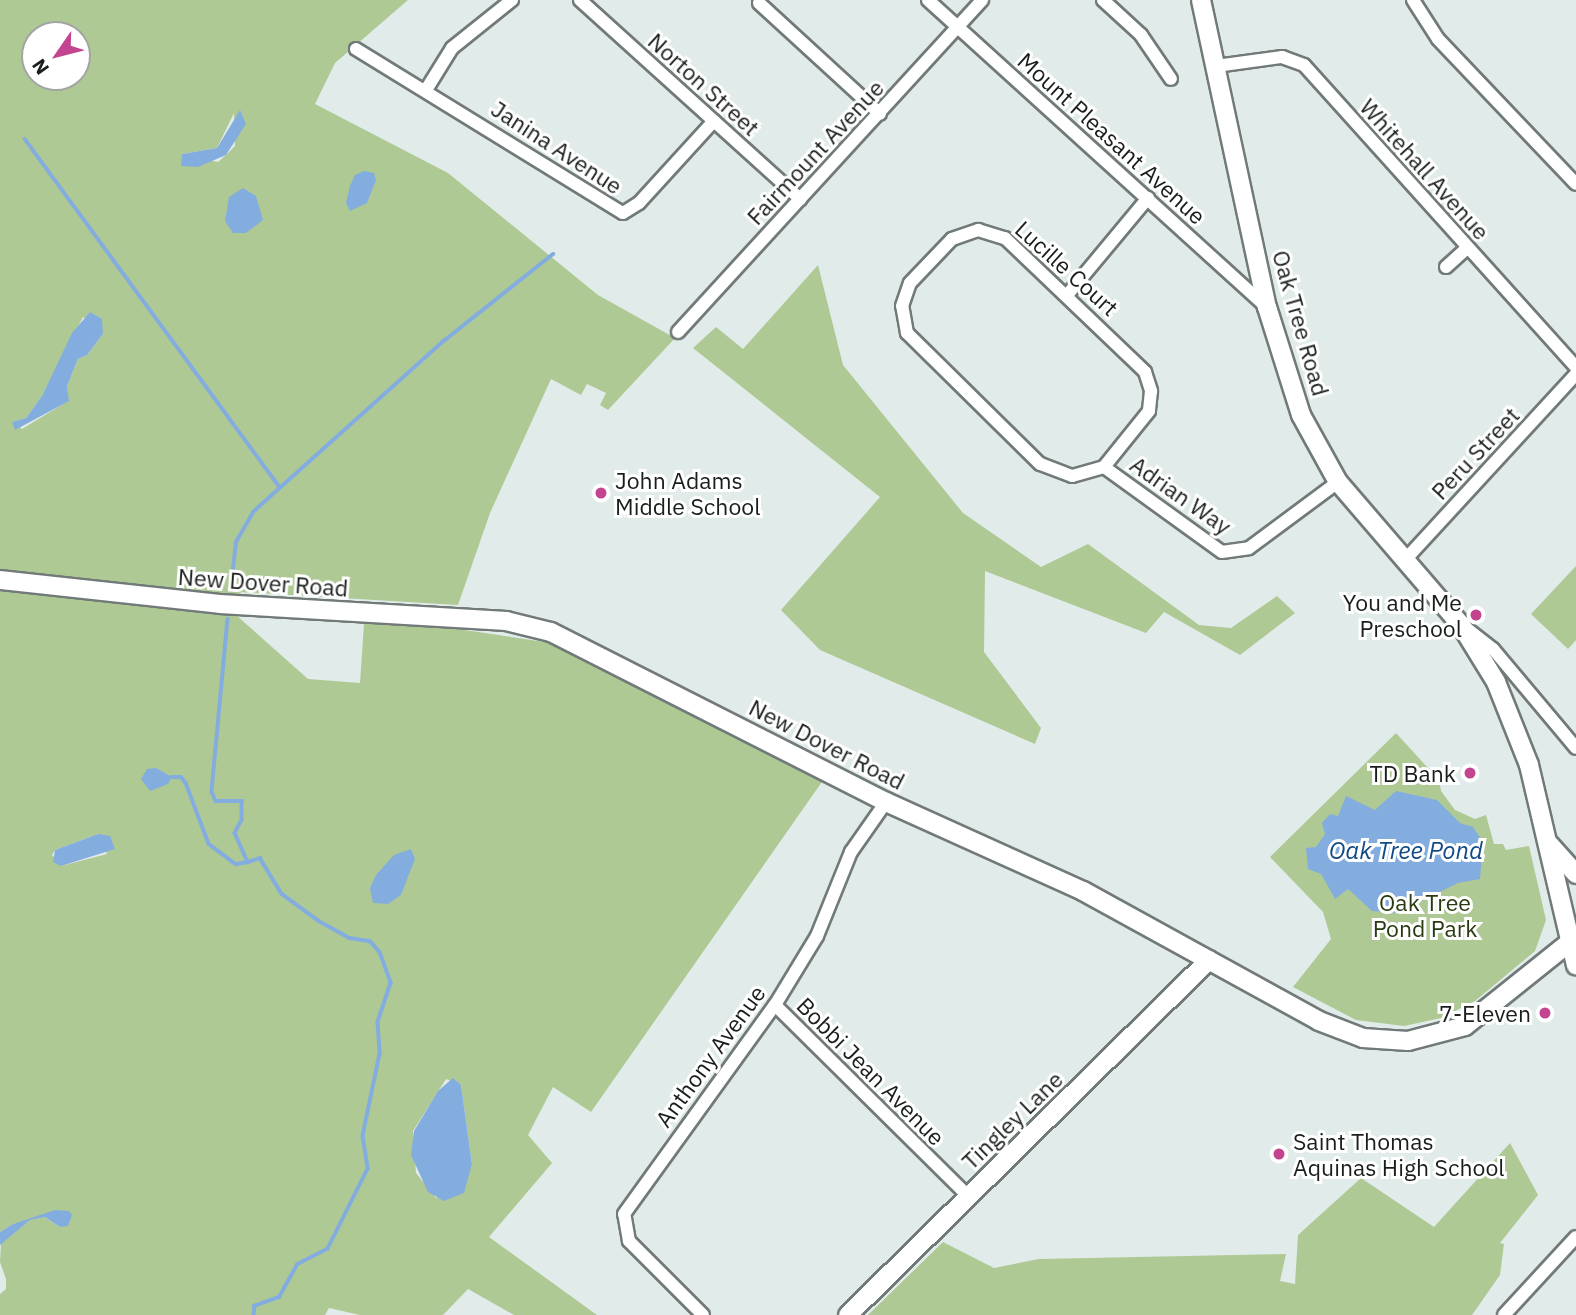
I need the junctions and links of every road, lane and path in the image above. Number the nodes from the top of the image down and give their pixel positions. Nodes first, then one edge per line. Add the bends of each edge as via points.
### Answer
1 (512, 0) edge
2 (580, 0) edge
3 (928, 0) edge
4 (982, 0) edge
5 (1104, 0) edge
6 (1201, 0) edge
7 (1413, 0) edge
8 (758, 3) dead end
9 (957, 28) junction
10 (356, 50) dead end
11 (1216, 66) junction
12 (1171, 79) dead end
13 (426, 90) junction
14 (880, 114) junction
15 (714, 121) junction
16 (1576, 184) edge
17 (1148, 198) junction
18 (800, 199) junction
19 (1467, 248) junction
20 (1446, 267) dead end
21 (1068, 294) junction
22 (1267, 307) junction
23 (678, 332) dead end
24 (1576, 367) edge
25 (1576, 374) edge
26 (1104, 467) junction
27 (1338, 482) junction
28 (1405, 560) junction
29 (0, 580) edge
30 (1461, 625) junction
31 (1576, 748) edge
32 (886, 802) junction
33 (1549, 844) junction
34 (1576, 874) edge
35 (1573, 940) edge
36 (1209, 960) junction
37 (1576, 966) edge
38 (775, 1005) junction
39 (968, 1196) junction
40 (1576, 1237) edge
41 (704, 1315) edge
42 (848, 1315) edge
43 (1504, 1315) edge

1 - 13 street via 452,48
2 - 15 street, Norton Street
3 - 9 street, Mount Pleasant Avenue
4 - 9 street, Fairmount Avenue
5 - 12 street via 1141,35
6 - 11 street, Oak Tree Road
7 - 16 street via 1438,39
8 - 14 street
9 - 14 street, Fairmount Avenue
9 - 17 street, Mount Pleasant Avenue
10 - 13 street, Janina Avenue
11 - 19 street, Whitehall Avenue via 1282,57 1304,65
11 - 22 street, Oak Tree Road
13 - 15 street, Janina Avenue via 623,213 639,203
14 - 18 street, Fairmount Avenue
15 - 18 street, Norton Street
17 - 21 street
17 - 22 street, Mount Pleasant Avenue
18 - 23 street, Fairmount Avenue
19 - 20 street
19 - 24 street, Whitehall Avenue
21 - 26 street, Lucille Court via 1139,364 1151,391 1145,421
21 - 26 street, Lucille Court via 1005,238 988,230 969,231 952,239 910,283 902,315 913,341 1040,464 1072,476
22 - 27 street, Oak Tree Road via 1301,415
25 - 28 street, Peru Street
26 - 27 street, Adrian Way via 1222,552 1249,548
27 - 28 street, Oak Tree Road
28 - 30 street, Oak Tree Road
29 - 32 street, New Dover Road via 220,604 526,625 579,645
30 - 31 street via 1493,649
30 - 33 street, Oak Tree Road via 1517,728
32 - 36 street, New Dover Road via 1083,891
32 - 38 street, Anthony Avenue via 850,852 817,936
33 - 34 street
33 - 35 street, Oak Tree Road
35 - 36 street, New Dover Road via 1475,1020 1444,1034 1408,1041 1374,1040 1334,1028
35 - 37 street, Oak Tree Road
36 - 39 street, Tingley Lane
38 - 39 street, Bobbi Jean Avenue
38 - 41 street, Anthony Avenue via 624,1214 629,1241
39 - 42 street, Tingley Lane
40 - 43 street

